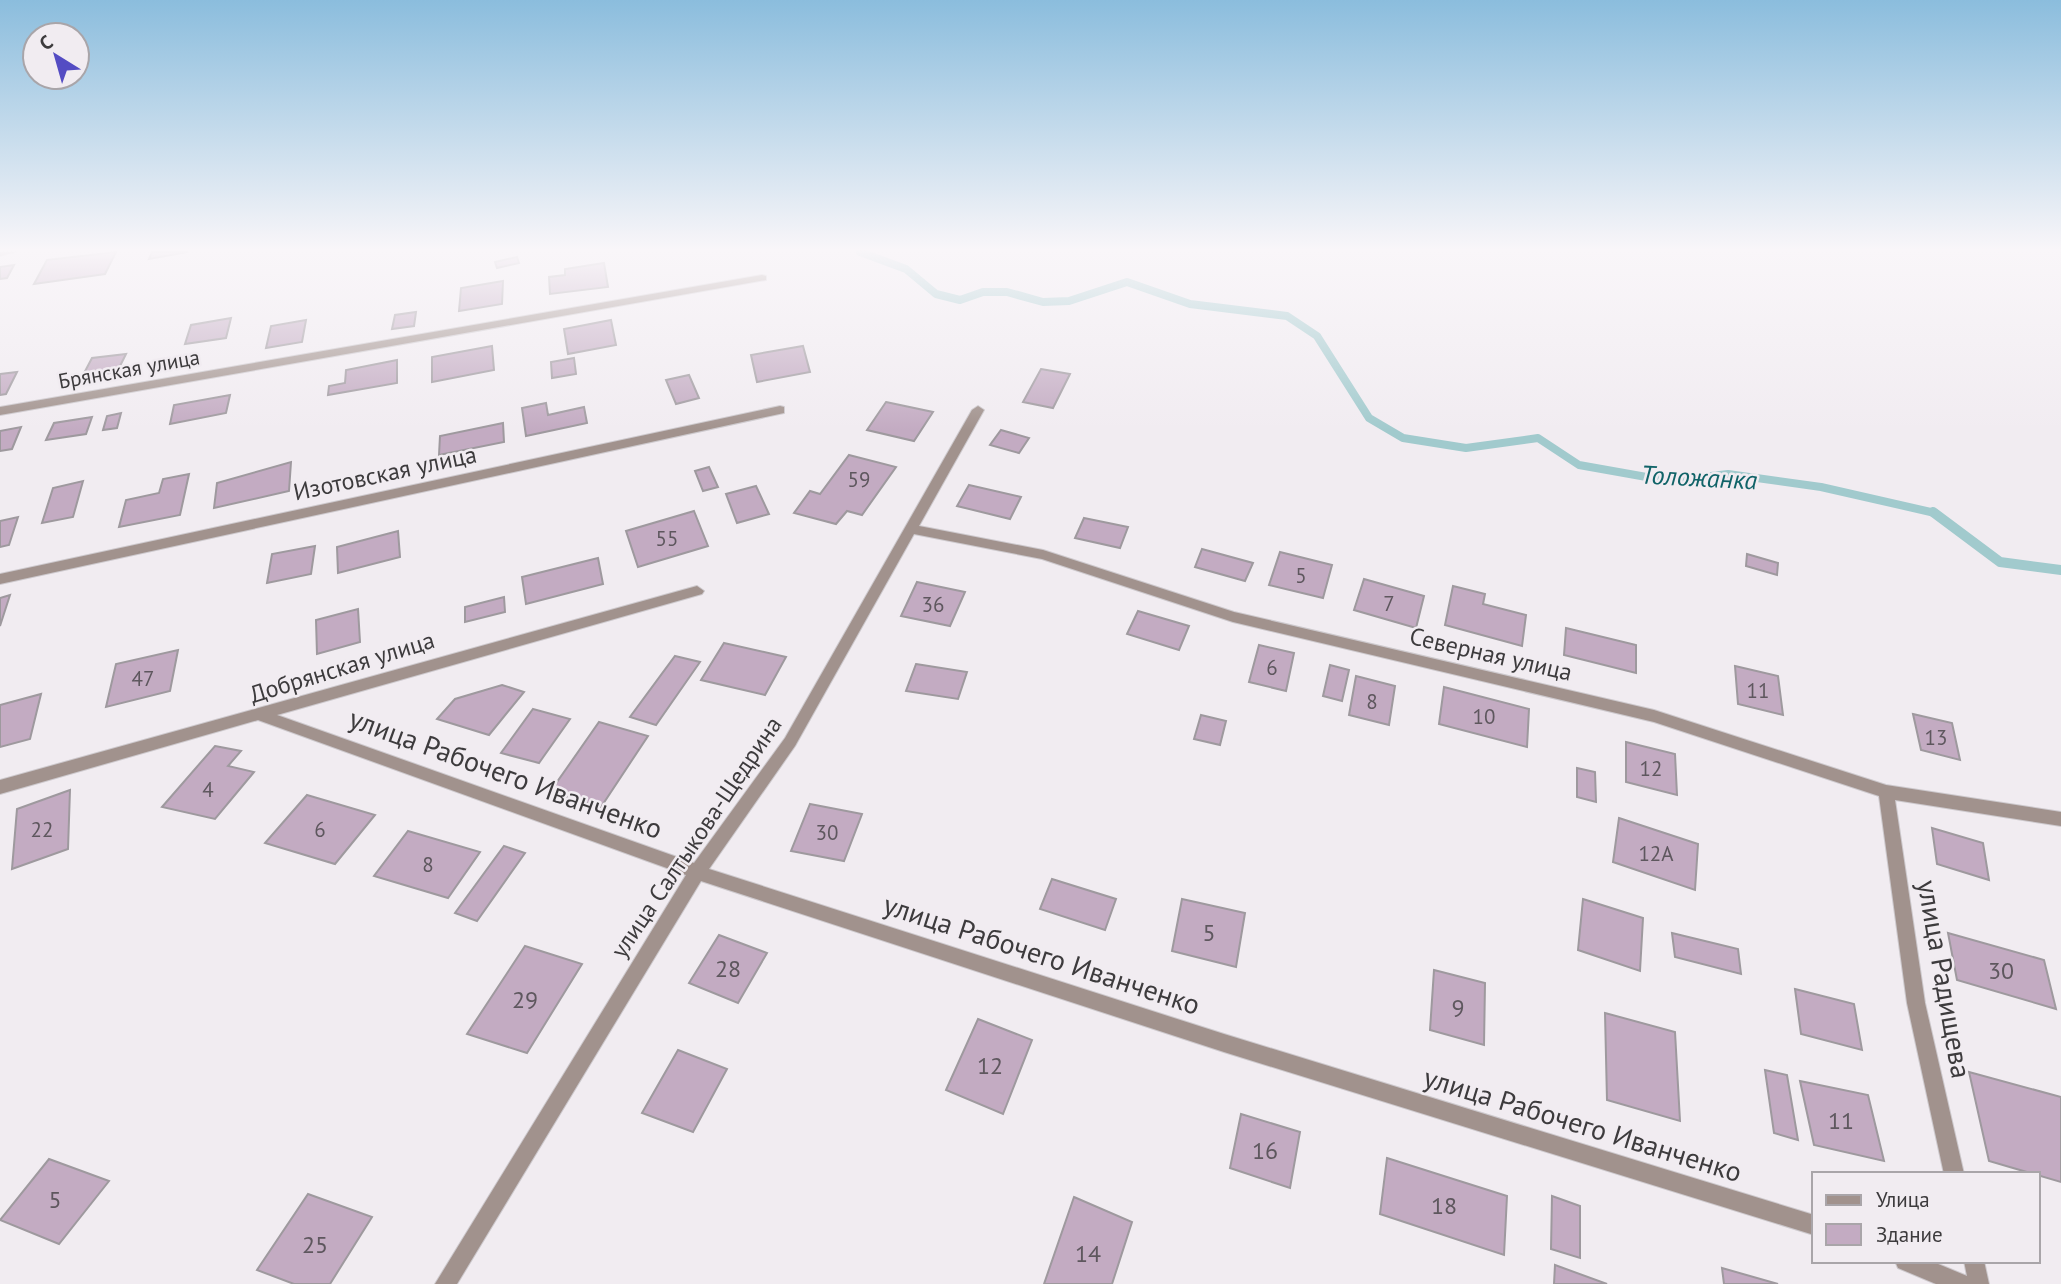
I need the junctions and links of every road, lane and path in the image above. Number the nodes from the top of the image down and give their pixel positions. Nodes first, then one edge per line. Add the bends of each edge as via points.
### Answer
1 (568, 312) edge
2 (780, 410) dead end
3 (978, 410) dead end
4 (0, 411) edge
5 (910, 529) junction
6 (0, 579) edge
7 (697, 591) dead end
8 (260, 715) junction
9 (0, 787) edge
10 (1886, 792) junction
11 (2061, 819) edge
12 (697, 872) junction
13 (1954, 1172) edge
14 (1812, 1224) edge
15 (1910, 1263) edge
16 (1974, 1263) edge
17 (445, 1284) edge
18 (1961, 1284) edge
19 (1979, 1284) edge

1 - 4 street, Брянская улица
2 - 6 street, Изотовская улица
3 - 5 street, улица Салтыкова-Щедрина
5 - 10 street, Северная улица via 1044,555 1233,617 1654,716
5 - 12 street, улица Салтыкова-Щедрина via 790,742
7 - 8 street, Добрянская улица
8 - 9 street, Добрянская улица
8 - 12 street, улица Рабочего Иванченко
10 - 11 street, Северная улица
10 - 13 street, улица Радищева via 1916,1003
12 - 14 street, улица Рабочего Иванченко via 1224,1043
12 - 17 street, улица Салтыкова-Щедрина
15 - 18 street
16 - 19 street

